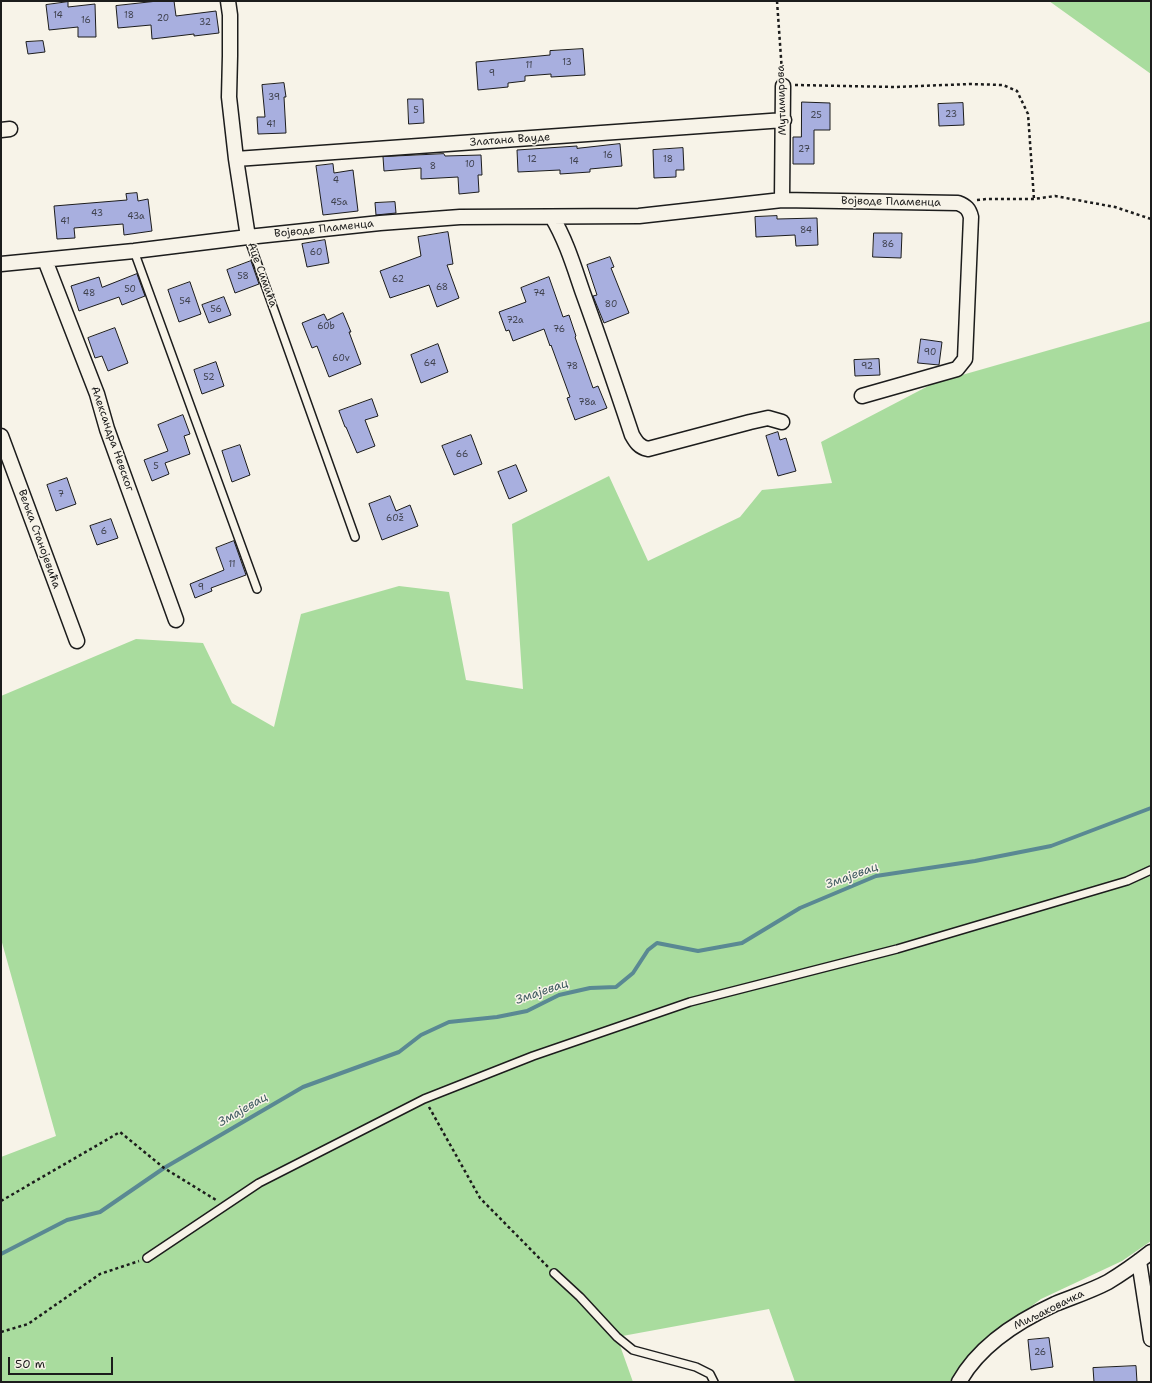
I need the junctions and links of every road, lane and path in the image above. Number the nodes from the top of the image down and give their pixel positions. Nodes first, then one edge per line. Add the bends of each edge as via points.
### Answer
1 (228, 1) edge
2 (777, 1) edge
3 (783, 86) junction
4 (784, 120) junction
5 (236, 159) junction
6 (1034, 199) junction
7 (782, 200) junction
8 (965, 205) junction
9 (552, 217) junction
10 (1151, 219) edge
11 (248, 237) junction
12 (134, 251) junction
13 (44, 260) junction
14 (1, 264) edge
15 (862, 396) dead end
16 (782, 422) dead end
17 (1, 436) edge
18 (355, 537) dead end
19 (258, 589) dead end
20 (176, 620) dead end
21 (77, 641) dead end
22 (1151, 870) edge
23 (424, 1099) junction
24 (1, 1201) edge
25 (225, 1206) junction
26 (1151, 1252) edge
27 (147, 1258) joint
28 (1139, 1261) junction
29 (554, 1273) joint
30 (1, 1332) edge
31 (1151, 1339) edge
32 (714, 1382) edge
33 (959, 1382) edge

1 - 5 street, Аце Симића via 229,97
2 - 3 path, Мутимирова
3 - 4 street, Мутимирова
3 - 6 path via 895,87 970,84 1003,85 1017,91 1028,114
4 - 5 street, Златана Вауде
4 - 7 street, Мутимирова
5 - 11 street, Аце Симића
6 - 8 path via 988,199
6 - 10 path via 1054,196 1115,207
7 - 8 street, Војводе Пламенца
7 - 9 street, Војводе Пламенца via 639,216
8 - 15 street via 971,217 965,359 957,369
9 - 11 street, Војводе Пламенца via 460,217
9 - 16 street via 568,250 632,435 638,444 648,449 768,418
11 - 12 street, Војводе Пламенца
11 - 18 lane, Аце Симића
12 - 13 street, Војводе Пламенца
12 - 19 lane
13 - 14 street, Војводе Пламенца
13 - 20 street, Александра Невског via 97,394 107,429
17 - 21 street, Вељка Станојевића
22 - 23 lane via 1127,881 897,949 690,1002 533,1056
23 - 25 lane via 260,1183
23 - 29 path via 480,1198
24 - 25 path via 120,1132 164,1168
25 - 27 lane
26 - 28 street, Миљаковачка
27 - 30 path via 100,1274 28,1324
28 - 31 street
28 - 33 street, Миљаковачка via 1108,1282 1054,1305 1007,1331 982,1352
29 - 32 lane via 633,1350 696,1367 710,1374

